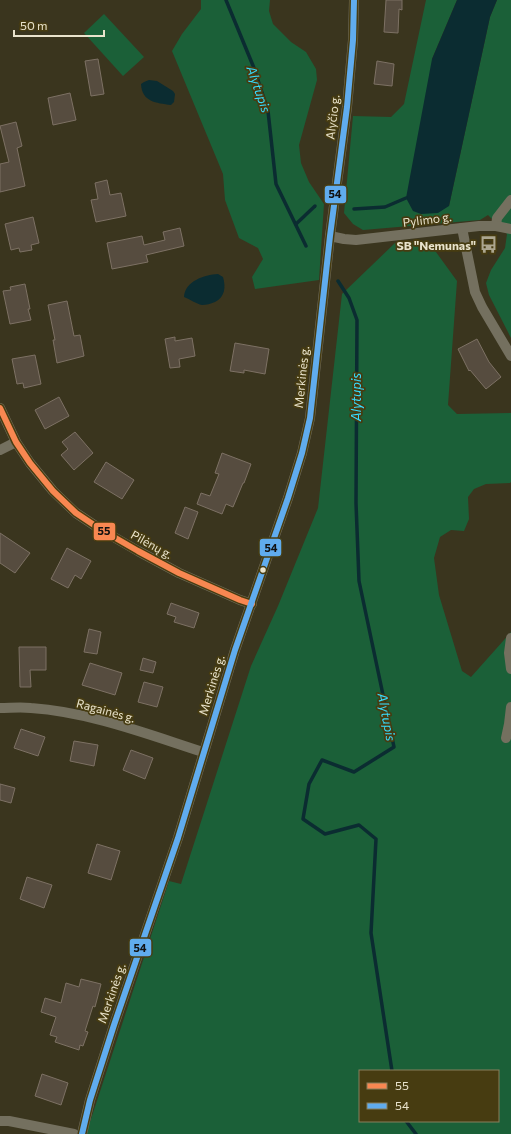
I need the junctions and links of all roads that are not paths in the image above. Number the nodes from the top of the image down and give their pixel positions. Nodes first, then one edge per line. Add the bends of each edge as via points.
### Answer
1 (354, 0) edge
2 (511, 200) edge
3 (496, 226) junction
4 (462, 228) junction
5 (511, 229) edge
6 (330, 236) junction
7 (511, 356) edge
8 (0, 408) edge
9 (16, 442) junction
10 (0, 450) edge
11 (252, 604) junction
12 (511, 638) edge
13 (511, 669) edge
14 (511, 707) edge
15 (0, 708) edge
16 (506, 738) dead end
17 (203, 752) junction
18 (0, 1121) edge
19 (74, 1134) edge
20 (82, 1134) edge

1 - 6 street, Alyčio g. via 347,107
2 - 3 street via 498,218
3 - 4 street, Pylimo g.
3 - 5 street, Pylimo g.
4 - 6 street, Pylimo g. via 356,240
4 - 7 street via 475,292
6 - 11 street, Merkinės g. via 310,418 302,453
8 - 9 street, Pilėnų g.
9 - 10 street
9 - 11 street, Pilėnų g. via 53,491 76,513 179,573
11 - 17 street, Merkinės g.
12 - 13 street
14 - 16 street
15 - 17 street, Ragainės g. via 51,710 82,716 126,727
17 - 20 street, Merkinės g. via 178,838 90,1100
18 - 19 street

